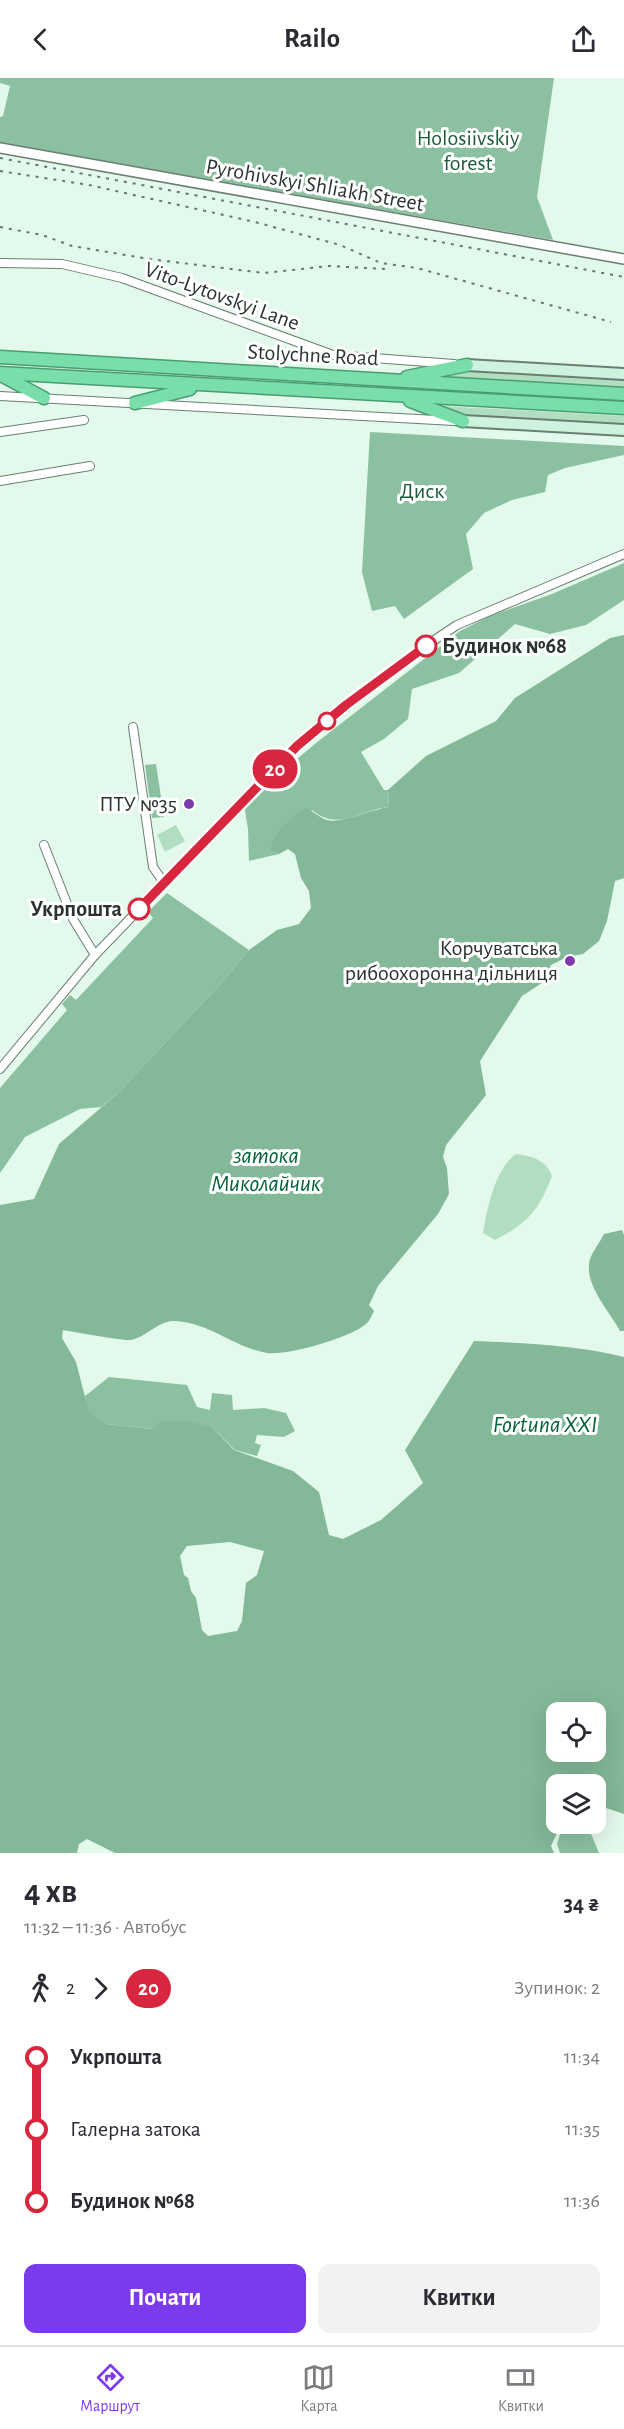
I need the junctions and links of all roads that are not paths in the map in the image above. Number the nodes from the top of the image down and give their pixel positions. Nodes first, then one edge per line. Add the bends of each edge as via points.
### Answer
1 (0, 148) edge
2 (624, 259) edge
3 (0, 263) edge
4 (0, 357) edge
5 (467, 365) junction
6 (0, 374) edge
7 (624, 374) edge
8 (381, 380) junction
9 (203, 385) junction
10 (385, 394) junction
11 (624, 394) edge
12 (0, 396) edge
13 (44, 398) junction
14 (135, 403) junction
15 (624, 408) edge
16 (84, 420) dead end
17 (463, 422) junction
18 (624, 430) edge
19 (0, 432) edge
20 (90, 466) dead end
21 (0, 481) edge
22 (624, 554) edge
23 (133, 727) dead end
24 (44, 845) dead end
25 (164, 883) junction
26 (95, 955) junction
27 (0, 1069) edge

1 - 2 street, Pyrohivskyi Shliakh Street
3 - 5 street, Vito-Lytovskyi Lane via 62,264 122,278 333,355
4 - 8 highway, Stolychne Road
5 - 7 main road
5 - 8 highway
6 - 9 highway, Stolychne Road
6 - 13 highway
8 - 11 highway, Stolychne Road
9 - 10 highway, Stolychne Road
9 - 14 highway
10 - 15 highway, Stolychne Road
10 - 17 highway via 417,402
12 - 13 street
13 - 14 street
14 - 17 street
16 - 19 street
17 - 18 main road
20 - 21 street
22 - 25 street via 466,620 415,653 297,746
23 - 25 street via 153,867
24 - 26 street via 73,919
25 - 26 street
26 - 27 street

